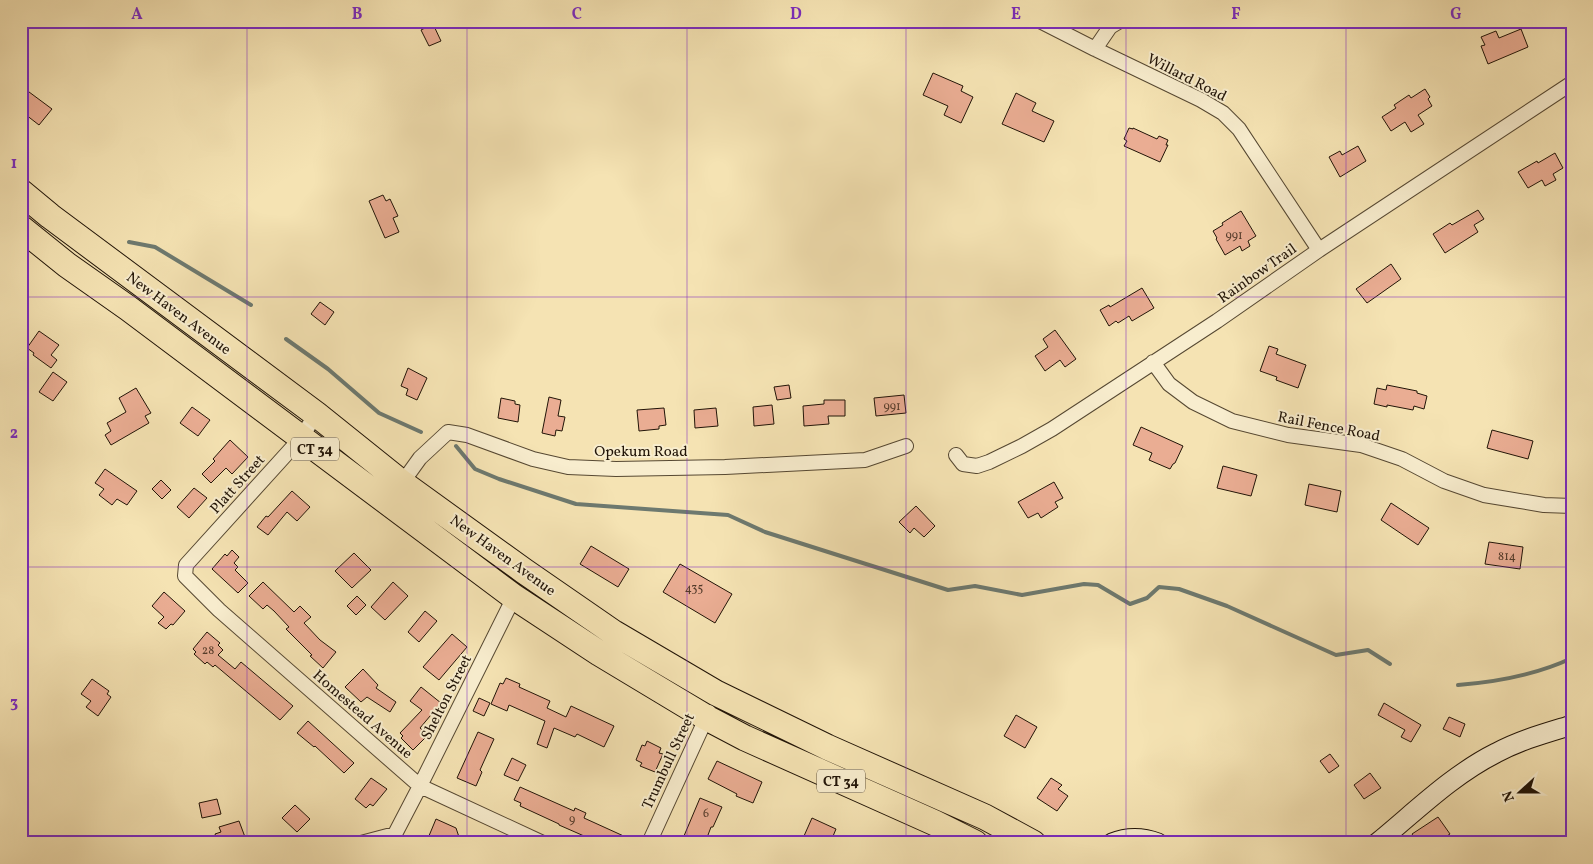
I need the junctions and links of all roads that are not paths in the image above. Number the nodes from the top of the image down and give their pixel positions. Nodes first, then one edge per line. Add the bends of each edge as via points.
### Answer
1 (1040, 21) edge
2 (1120, 21) edge
3 (1095, 49) junction
4 (1572, 84) edge
5 (21, 192) edge
6 (21, 228) edge
7 (1319, 250) junction
8 (1153, 362) junction
9 (316, 414) junction
10 (301, 438) junction
11 (906, 446) dead end
12 (956, 455) dead end
13 (402, 483) junction
14 (1572, 506) edge
15 (185, 576) joint
16 (514, 597) junction
17 (716, 693) junction
18 (706, 718) junction
19 (1572, 726) edge
20 (420, 786) junction
21 (361, 843) edge
22 (543, 843) edge
23 (649, 843) edge
24 (975, 843) edge
25 (1033, 843) edge
26 (1112, 843) edge
27 (1158, 843) edge
28 (1377, 843) edge

1 - 3 street, Willard Road
2 - 3 street via 1110,27
3 - 7 street, Willard Road via 1223,112 1239,129
4 - 7 street, Rainbow Trail
5 - 9 highway, New Haven Avenue / CT 34
6 - 10 highway, New Haven Avenue / CT 34
7 - 8 street, Rainbow Trail
8 - 12 street, Rainbow Trail via 1052,429 989,462 977,466 963,464
8 - 14 street, Rail Fence Road via 1169,384 1193,402 1232,422 1288,435 1361,445 1484,495
9 - 10 street, Platt Street
9 - 13 highway, New Haven Avenue / CT 34
10 - 15 street, Platt Street via 186,565
10 - 16 highway, New Haven Avenue / CT 34
11 - 13 street, Opekum Road via 865,460 616,469 568,467 448,432 420,458
13 - 17 highway, New Haven Avenue / CT 34 via 614,633
15 - 20 street, Homestead Avenue via 219,610
16 - 18 highway, New Haven Avenue / CT 34
16 - 20 street, Shelton Street
17 - 18 street, Trumbull Street
17 - 25 highway, New Haven Avenue / CT 34 via 827,747 985,817
18 - 23 street, Trumbull Street
18 - 24 highway, New Haven Avenue / CT 34
19 - 28 main road via 1519,743 1481,761
20 - 21 street, Shelton Street via 394,834
20 - 22 street, Homestead Avenue
26 - 27 main road via 1137,838

